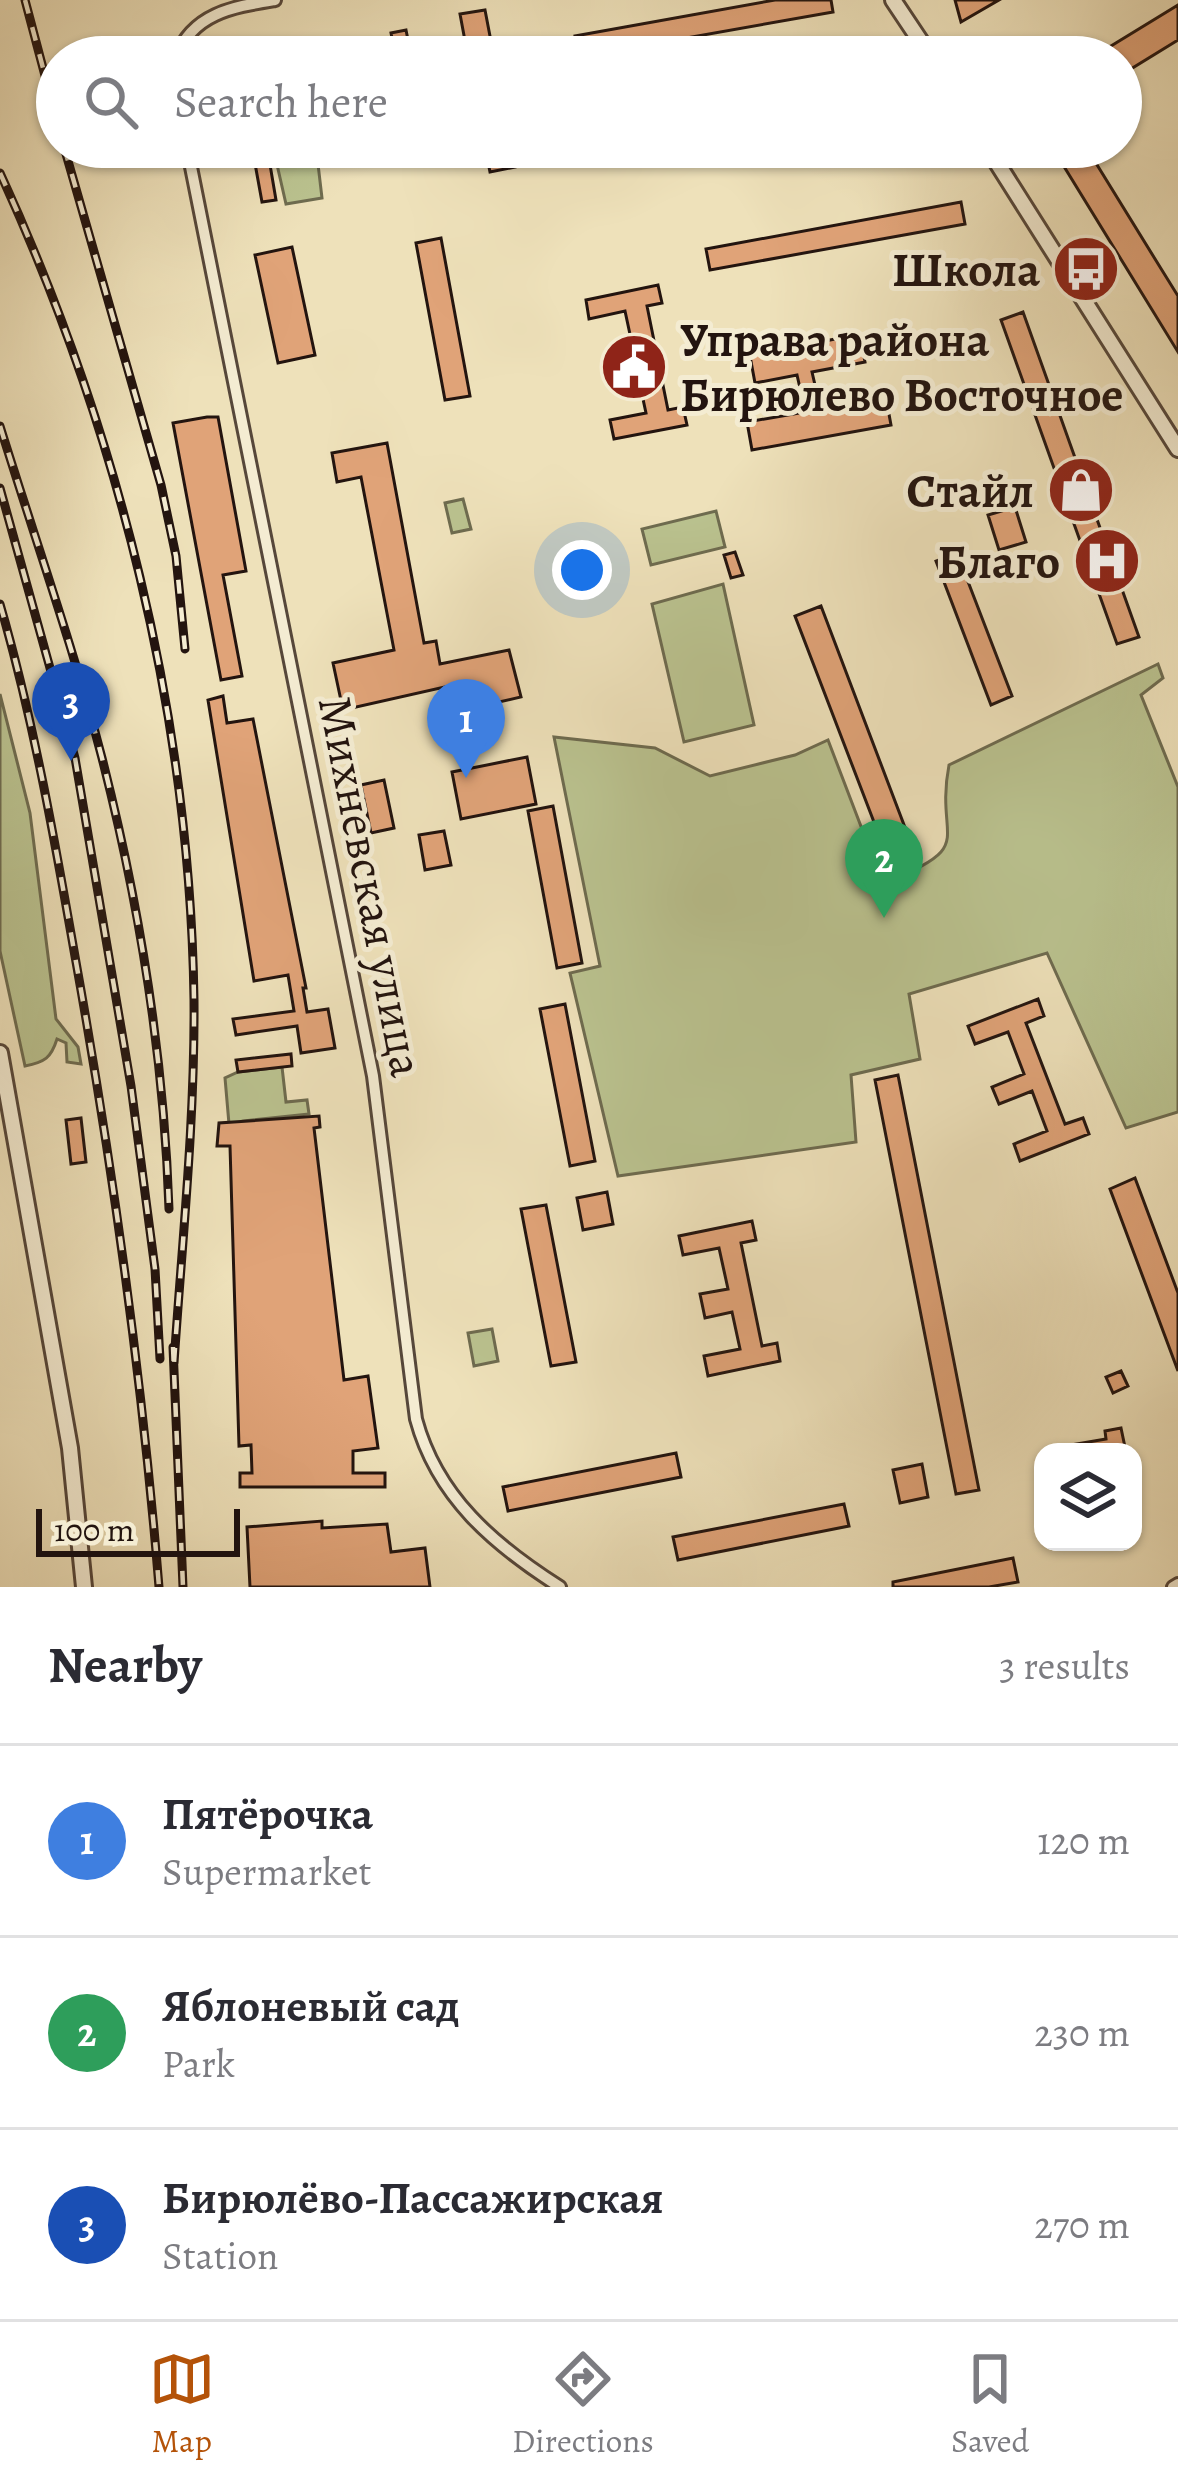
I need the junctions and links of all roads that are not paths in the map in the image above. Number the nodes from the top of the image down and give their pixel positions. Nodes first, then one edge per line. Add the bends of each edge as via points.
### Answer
1 (275, 0) edge
2 (893, 0) edge
3 (187, 36) edge
4 (917, 36) edge
5 (191, 168) edge
6 (1000, 168) edge
7 (1178, 449) edge
8 (0, 1053) edge
9 (84, 1587) edge
10 (560, 1587) edge

1 - 3 street via 207,17
2 - 4 street
5 - 10 street, Михневская улица via 373,1076 416,1419 452,1496 485,1533
6 - 7 street
8 - 9 street via 70,1448

